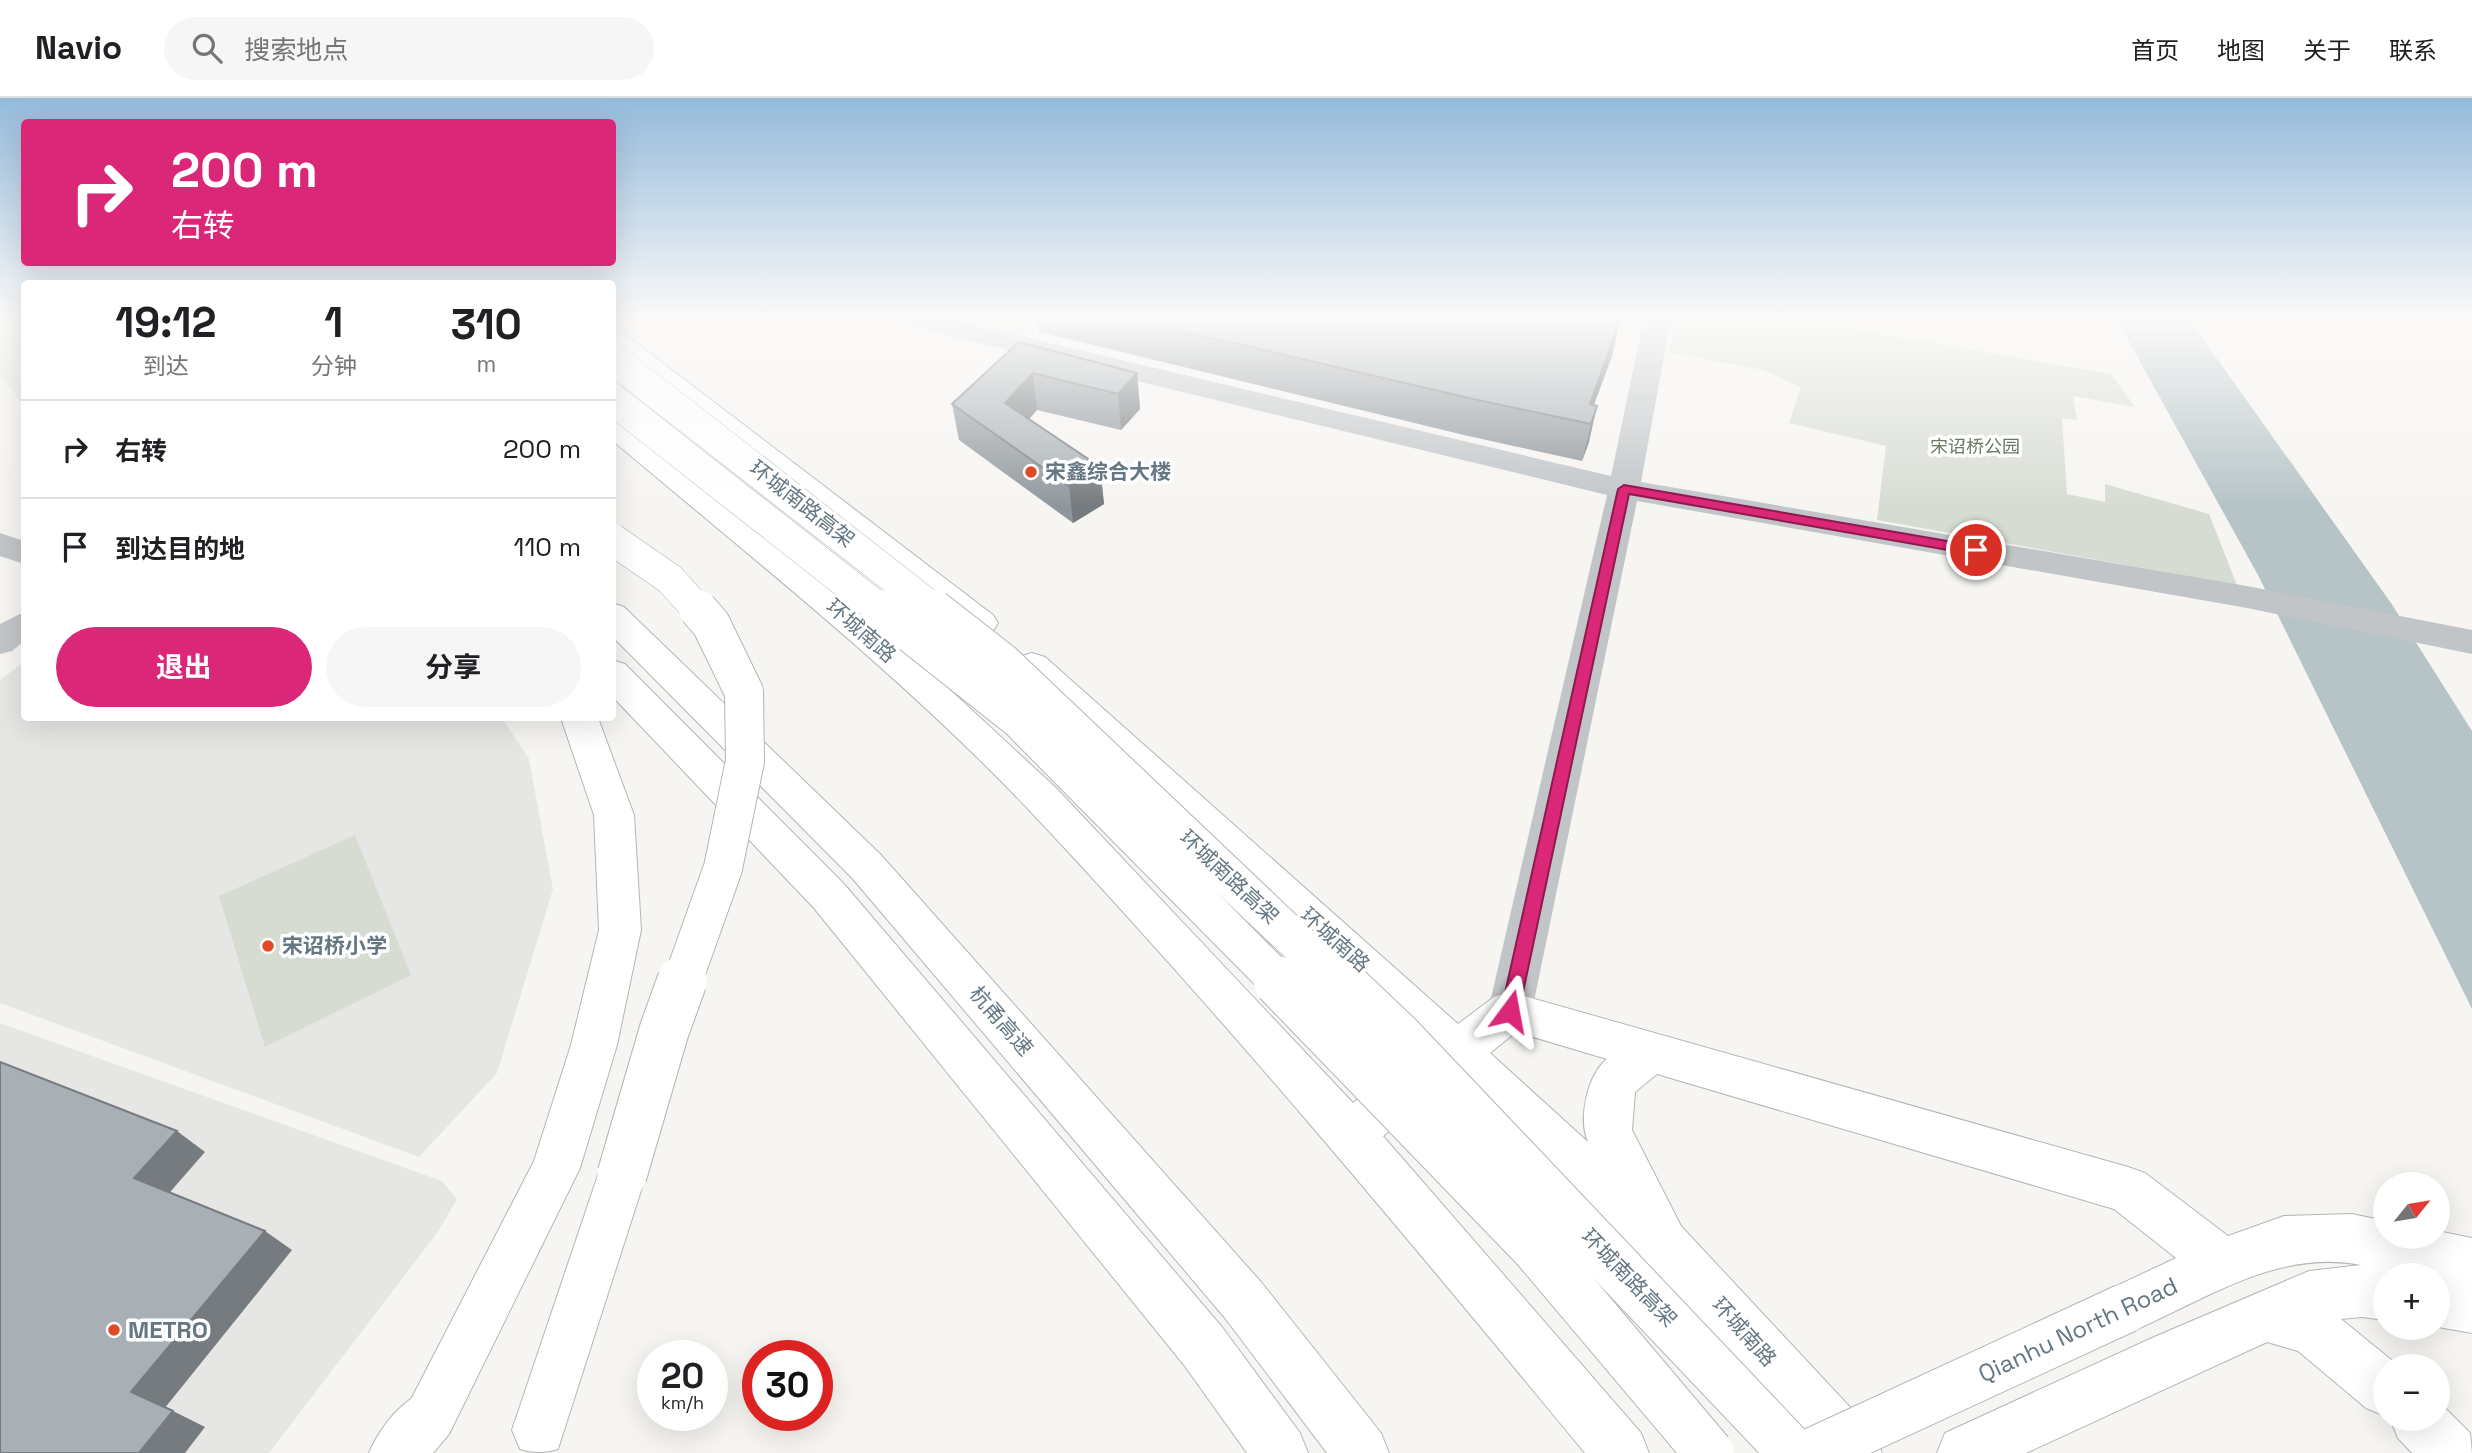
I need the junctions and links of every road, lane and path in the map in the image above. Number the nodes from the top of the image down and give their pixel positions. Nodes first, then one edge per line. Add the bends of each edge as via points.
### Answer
1 (643, 381) edge
2 (668, 381) edge
3 (1178, 381) edge
4 (1645, 381) edge
5 (616, 402) edge
6 (616, 427) edge
7 (1624, 489) junction
8 (616, 542) edge
9 (0, 544) edge
10 (21, 552) edge
11 (616, 619) edge
12 (21, 626) edge
13 (0, 642) edge
14 (2472, 642) edge
15 (616, 677) edge
16 (582, 721) edge
17 (1510, 1011) junction
18 (1651, 1052) junction
19 (1457, 1053) junction
20 (1350, 1133) junction
21 (1668, 1248) junction
22 (2222, 1263) junction
23 (2472, 1263) edge
24 (2373, 1293) edge
25 (2450, 1303) edge
26 (2472, 1307) edge
27 (2268, 1316) junction
28 (2373, 1379) edge
29 (2429, 1431) edge
30 (414, 1434) edge
31 (535, 1442) edge
32 (1280, 1453) edge
33 (1361, 1453) edge
34 (1621, 1453) edge
35 (1709, 1453) edge
36 (1793, 1453) edge
37 (1812, 1453) edge
38 (1854, 1453) edge
39 (1965, 1453) edge
40 (2450, 1453) edge

1 - 36 main road, 环城南路高架, bridge via 1003,663 1400,1039
2 - 19 main road, 环城南路 via 1010,646
3 - 7 street
4 - 7 street
5 - 35 main road, 环城南路高架, bridge via 1019,719 1536,1248
6 - 20 main road, 环城南路 via 895,660 1042,799
7 - 14 street via 2247,597
7 - 17 street
8 - 31 main road, bridge via 670,579 711,624 744,692 745,761 723,868 664,1031
9 - 10 street
11 - 33 main road, 杭甬高速 via 867,867 1243,1300
12 - 13 street
15 - 32 main road via 829,896 1203,1346
16 - 30 main road via 614,815 620,930 594,1045 556,1168
17 - 18 main road
17 - 19 main road
18 - 21 main road via 1618,1078 1609,1098 1608,1133
18 - 22 main road via 2127,1190
19 - 20 main road
19 - 21 main road, 环城南路
20 - 34 main road, 环城南路
21 - 38 main road, 环城南路
22 - 23 main road, Qianhu North Road via 2284,1241 2352,1240
22 - 37 main road, Qianhu North Road, bridge
24 - 27 main road via 2309,1297
25 - 26 main road
27 - 28 main road via 2313,1330
27 - 39 main road
29 - 40 main road

